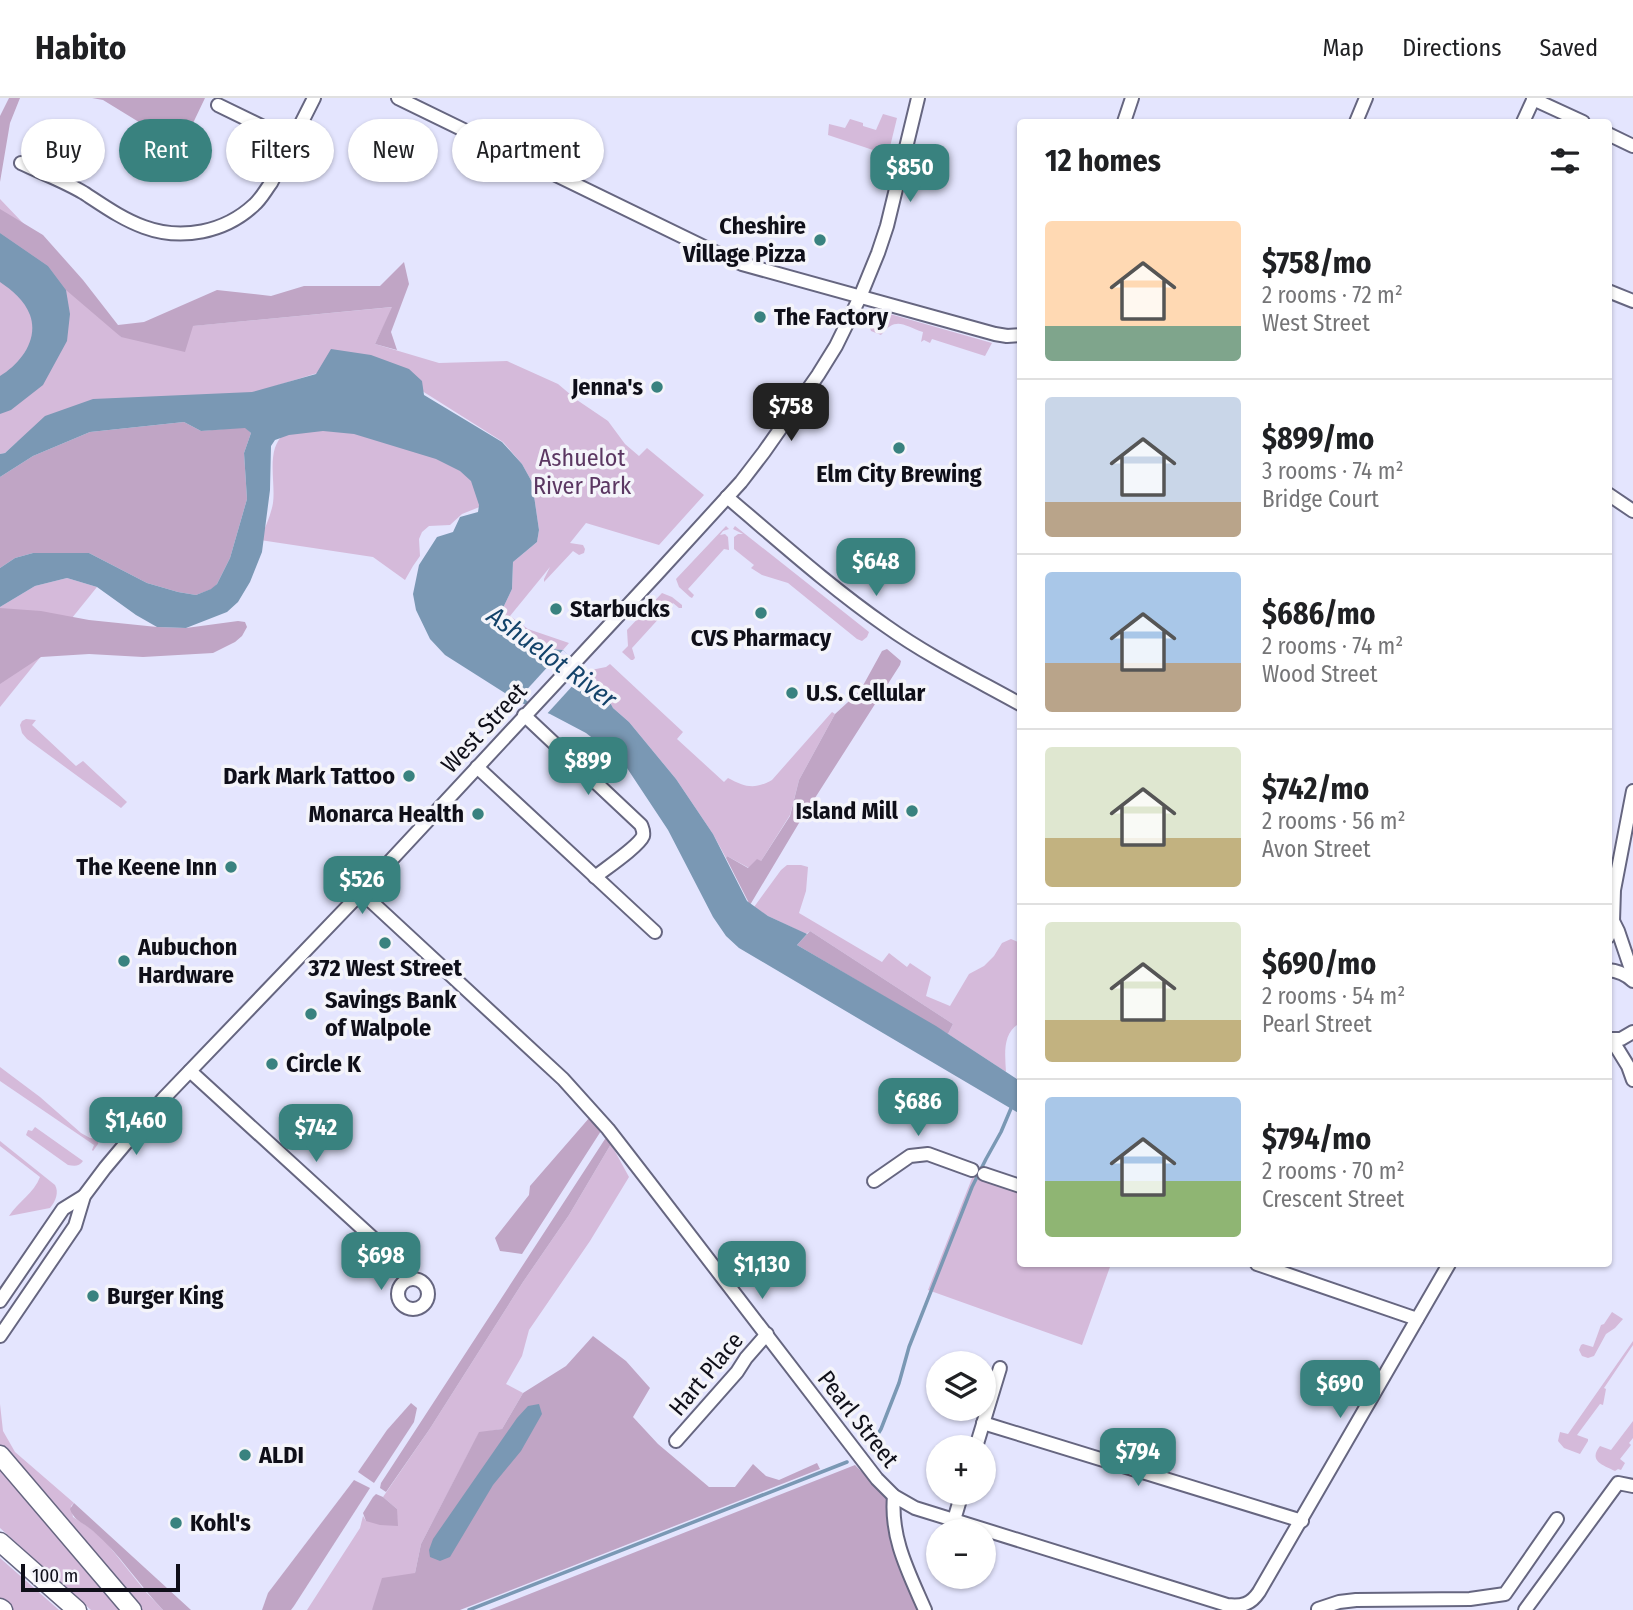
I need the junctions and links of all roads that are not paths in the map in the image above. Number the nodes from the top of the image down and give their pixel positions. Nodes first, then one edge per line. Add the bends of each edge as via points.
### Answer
1 (314, 98) edge
2 (918, 98) edge
3 (1132, 98) edge
4 (1366, 98) edge
5 (401, 99) edge
6 (1534, 99) edge
7 (218, 105) dead end
8 (247, 119) edge
9 (303, 119) edge
10 (1125, 119) edge
11 (1357, 119) edge
12 (1524, 119) edge
13 (1577, 119) edge
14 (1612, 136) edge
15 (1633, 146) edge
16 (61, 182) edge
17 (272, 182) edge
18 (1612, 293) edge
19 (860, 297) junction
20 (1633, 301) edge
21 (1017, 335) edge
22 (727, 497) junction
23 (1612, 497) edge
24 (1633, 511) edge
25 (1017, 702) edge
26 (528, 711) junction
27 (477, 767) junction
28 (1633, 791) edge
29 (595, 877) junction
30 (361, 892) junction
31 (1613, 921) junction
32 (1612, 924) edge
33 (655, 932) dead end
34 (1612, 970) edge
35 (1633, 975) edge
36 (1633, 981) edge
37 (1633, 1032) edge
38 (1612, 1040) edge
39 (1612, 1043) edge
40 (190, 1071) junction
41 (1633, 1080) edge
42 (874, 1181) dead end
43 (1017, 1185) edge
44 (84, 1196) junction
45 (1266, 1267) edge
46 (1447, 1267) edge
47 (409, 1279) dead end
48 (0, 1301) edge
49 (1417, 1319) junction
50 (767, 1334) junction
51 (0, 1336) edge
52 (1000, 1368) dead end
53 (984, 1423) junction
54 (980, 1435) edge
55 (676, 1441) dead end
56 (0, 1455) edge
57 (1633, 1486) edge
58 (894, 1496) junction
59 (951, 1519) edge
60 (1557, 1519) dead end
61 (1302, 1521) junction
62 (996, 1533) edge
63 (0, 1542) edge
64 (1506, 1594) junction
65 (1318, 1609) edge
66 (1526, 1609) edge
67 (77, 1610) edge
68 (132, 1610) edge
69 (925, 1610) edge

1 - 9 street
2 - 19 street, West Street via 887,226
3 - 10 street
4 - 11 street
5 - 19 street via 734,261
6 - 12 street
6 - 13 street
7 - 8 street
14 - 15 street
16 - 17 street via 104,208 166,233 214,229 254,205
18 - 20 street
19 - 21 street via 995,334
19 - 22 street, West Street via 818,375
22 - 25 street via 887,627
22 - 26 street, West Street
23 - 24 street
26 - 27 street, West Street
26 - 29 street via 644,831 635,845
27 - 29 street
27 - 30 street, West Street
28 - 31 street via 1614,890
29 - 33 street
30 - 40 street, West Street
30 - 50 street, Pearl Street via 589,1105
31 - 32 street
31 - 35 street
34 - 36 street
37 - 38 street
39 - 41 street
40 - 44 street, West Street
40 - 47 street via 399,1262
42 - 43 street via 910,1156 928,1154
44 - 48 street, West Street via 63,1209
44 - 51 street, West Street via 75,1226
45 - 49 street
46 - 49 street, Pearl Street
49 - 61 street, Pearl Street
50 - 55 street, Hart Place
50 - 58 street, Pearl Street
52 - 53 street
53 - 54 street
53 - 61 street
56 - 68 highway
57 - 66 street via 1618,1483
58 - 59 street, Pearl Street
58 - 69 street via 897,1539
60 - 64 street
61 - 62 street, Pearl Street via 1256,1597 1236,1606
63 - 67 highway
64 - 65 street via 1470,1599 1356,1600
64 - 66 street

